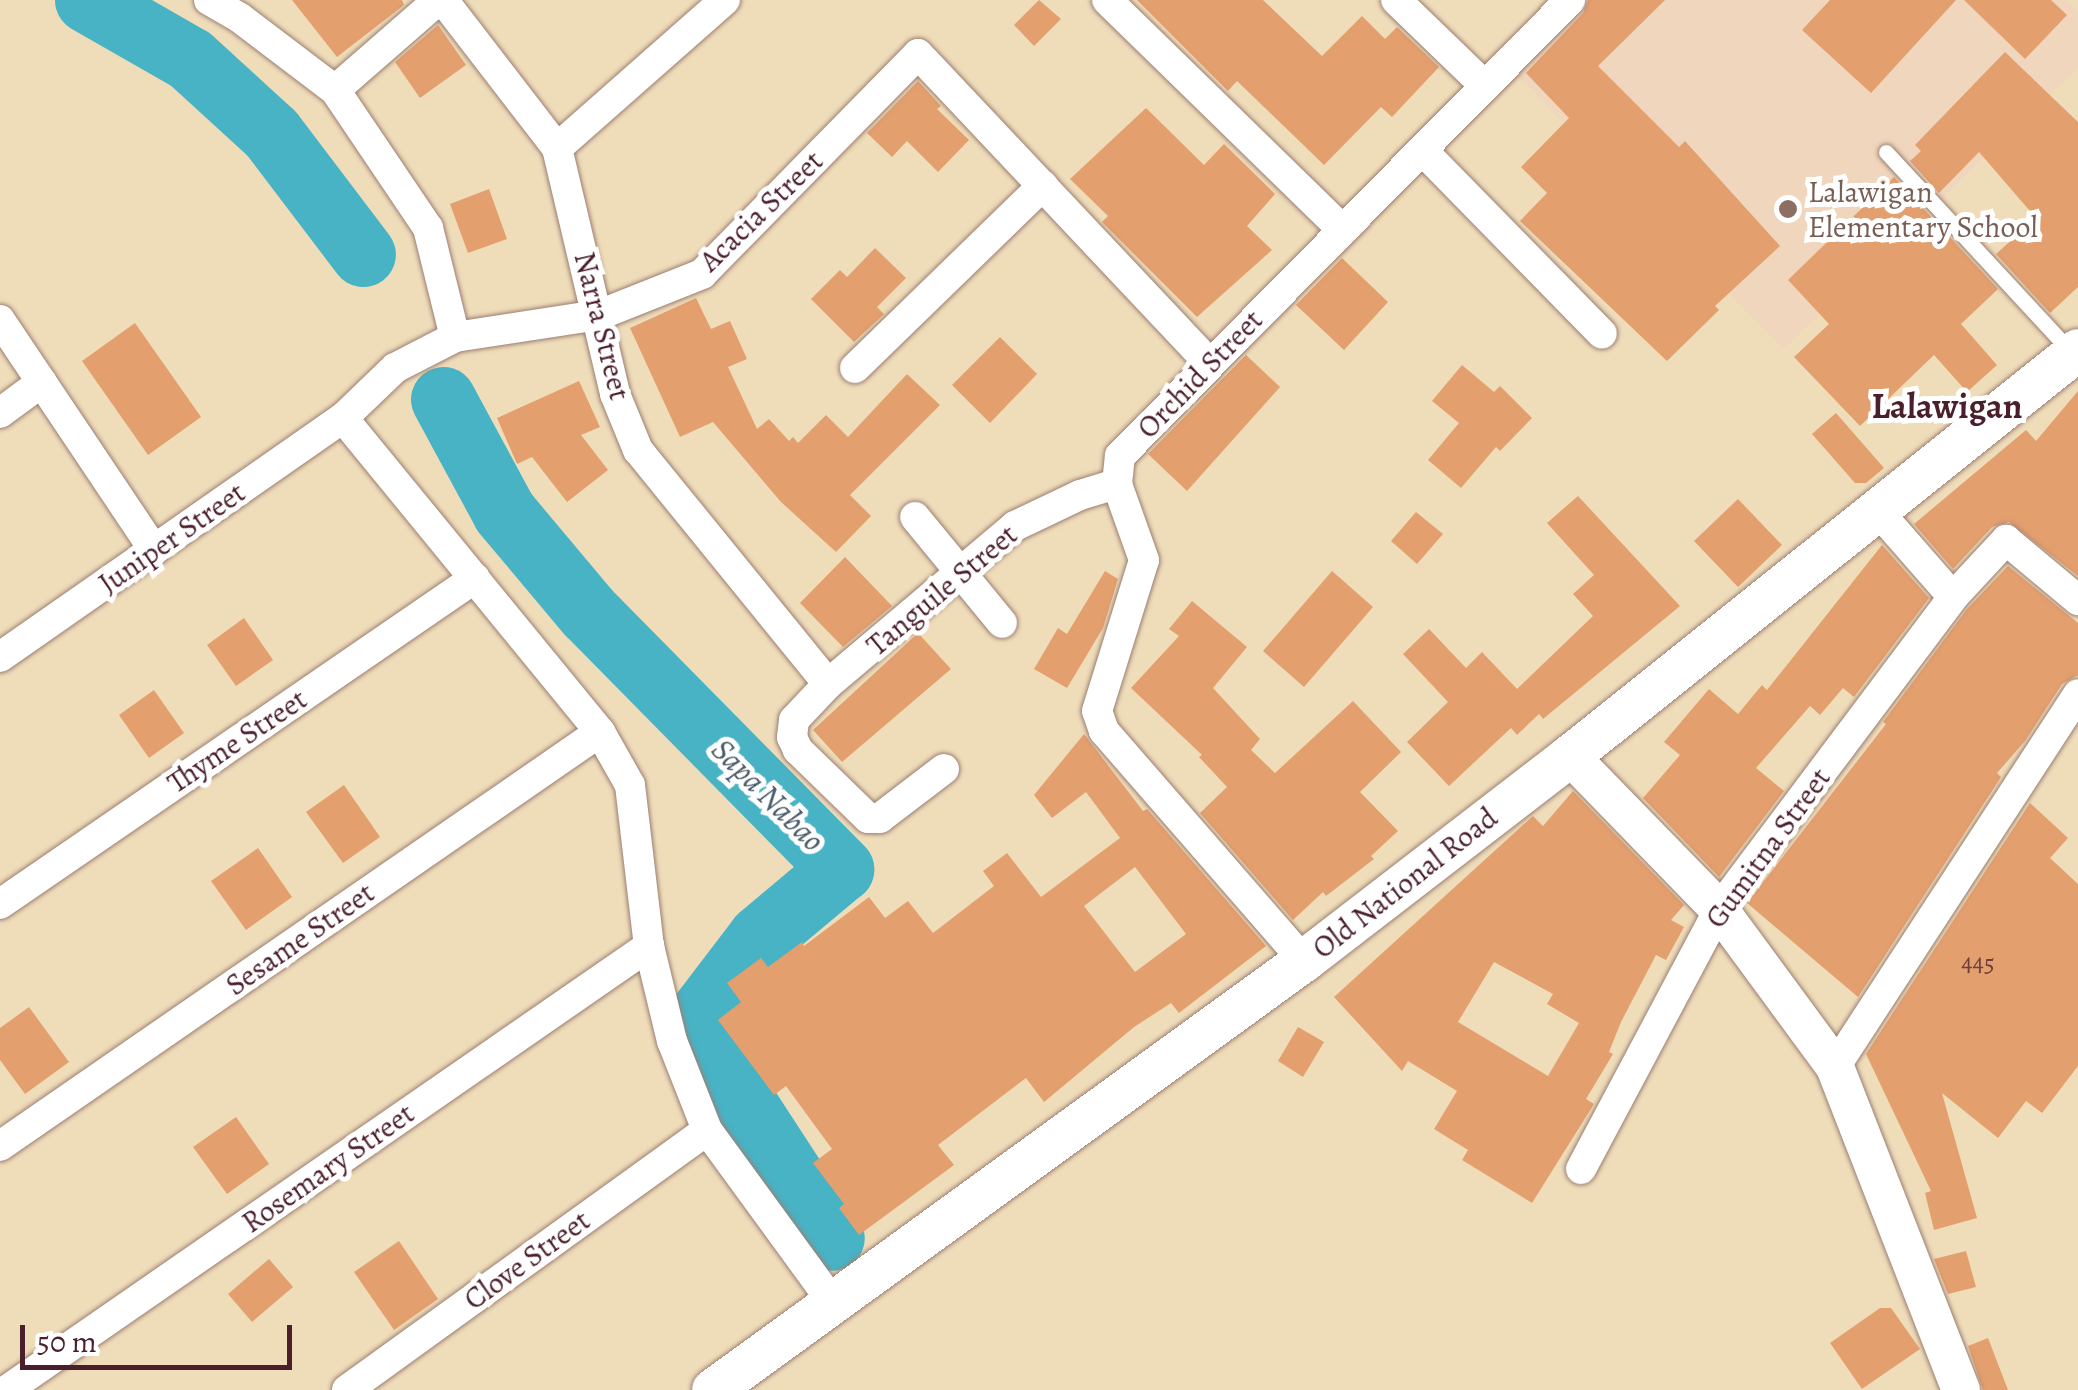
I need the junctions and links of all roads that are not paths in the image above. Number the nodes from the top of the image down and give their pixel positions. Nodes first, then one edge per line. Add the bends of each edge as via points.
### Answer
1 (209, 0) edge
2 (440, 0) edge
3 (725, 0) edge
4 (1107, 0) edge
5 (1396, 0) edge
6 (1570, 0) edge
7 (250, 9) edge
8 (1486, 86) junction
9 (335, 90) junction
10 (557, 148) junction
11 (1422, 150) junction
12 (1886, 152) dead end
13 (1042, 185) junction
14 (1342, 229) junction
15 (599, 315) junction
16 (0, 320) edge
17 (1602, 334) dead end
18 (455, 336) junction
19 (2075, 352) edge
20 (1210, 364) junction
21 (855, 368) dead end
22 (42, 382) junction
23 (0, 413) edge
24 (343, 418) junction
25 (1117, 484) junction
26 (1876, 510) junction
27 (915, 517) dead end
28 (154, 550) junction
29 (962, 574) junction
30 (475, 578) junction
31 (1953, 598) junction
32 (2078, 600) edge
33 (1002, 623) dead end
34 (0, 657) edge
35 (828, 684) junction
36 (2078, 694) edge
37 (600, 732) junction
38 (1570, 756) junction
39 (944, 769) dead end
40 (0, 904) edge
41 (1719, 910) junction
42 (649, 946) junction
43 (1304, 961) junction
44 (1835, 1067) junction
45 (707, 1130) junction
46 (0, 1146) edge
47 (1581, 1169) dead end
48 (834, 1304) junction
49 (1956, 1388) edge
50 (7, 1390) edge
51 (347, 1390) edge
52 (712, 1390) edge

1 - 7 street
2 - 9 street
2 - 10 street, Narra Street
3 - 10 street
4 - 14 street
5 - 8 street
6 - 8 street, Orchid Street
7 - 9 street
8 - 11 street, Orchid Street
9 - 18 street via 428,228
10 - 15 street, Narra Street
11 - 14 street, Orchid Street
11 - 17 street
12 - 19 lane
13 - 15 street, Acacia Street via 918,54 702,274
13 - 20 street
13 - 21 street
14 - 20 street, Orchid Street
15 - 18 street, Acacia Street
15 - 35 street, Narra Street via 615,394 638,450
16 - 22 street
18 - 24 street, Juniper Street via 395,368
19 - 26 main road, Old National Road
20 - 25 street, Orchid Street via 1120,456
22 - 23 street
22 - 28 street
24 - 28 street, Juniper Street
24 - 30 street
25 - 29 street, Tanguile Street via 1015,526
25 - 43 street via 1144,560 1096,711 1104,731
26 - 31 street
26 - 38 main road, Old National Road
27 - 29 street
28 - 34 street, Juniper Street
29 - 33 street
29 - 35 street, Tanguile Street
30 - 37 street
30 - 40 street, Thyme Street
31 - 32 street, Gumitna Street via 2006,540
31 - 41 street, Gumitna Street
35 - 39 street, Tanguile Street via 794,720 792,737 868,818 880,818
36 - 44 street
37 - 42 street via 630,785
37 - 46 street, Sesame Street
38 - 41 street
38 - 43 main road, Old National Road
41 - 44 street
41 - 47 street, Gumitna Street
42 - 45 street via 672,1041
42 - 50 street, Rosemary Street
43 - 48 main road, Old National Road
44 - 49 street
45 - 48 street
45 - 51 street, Clove Street
48 - 52 main road, Old National Road

